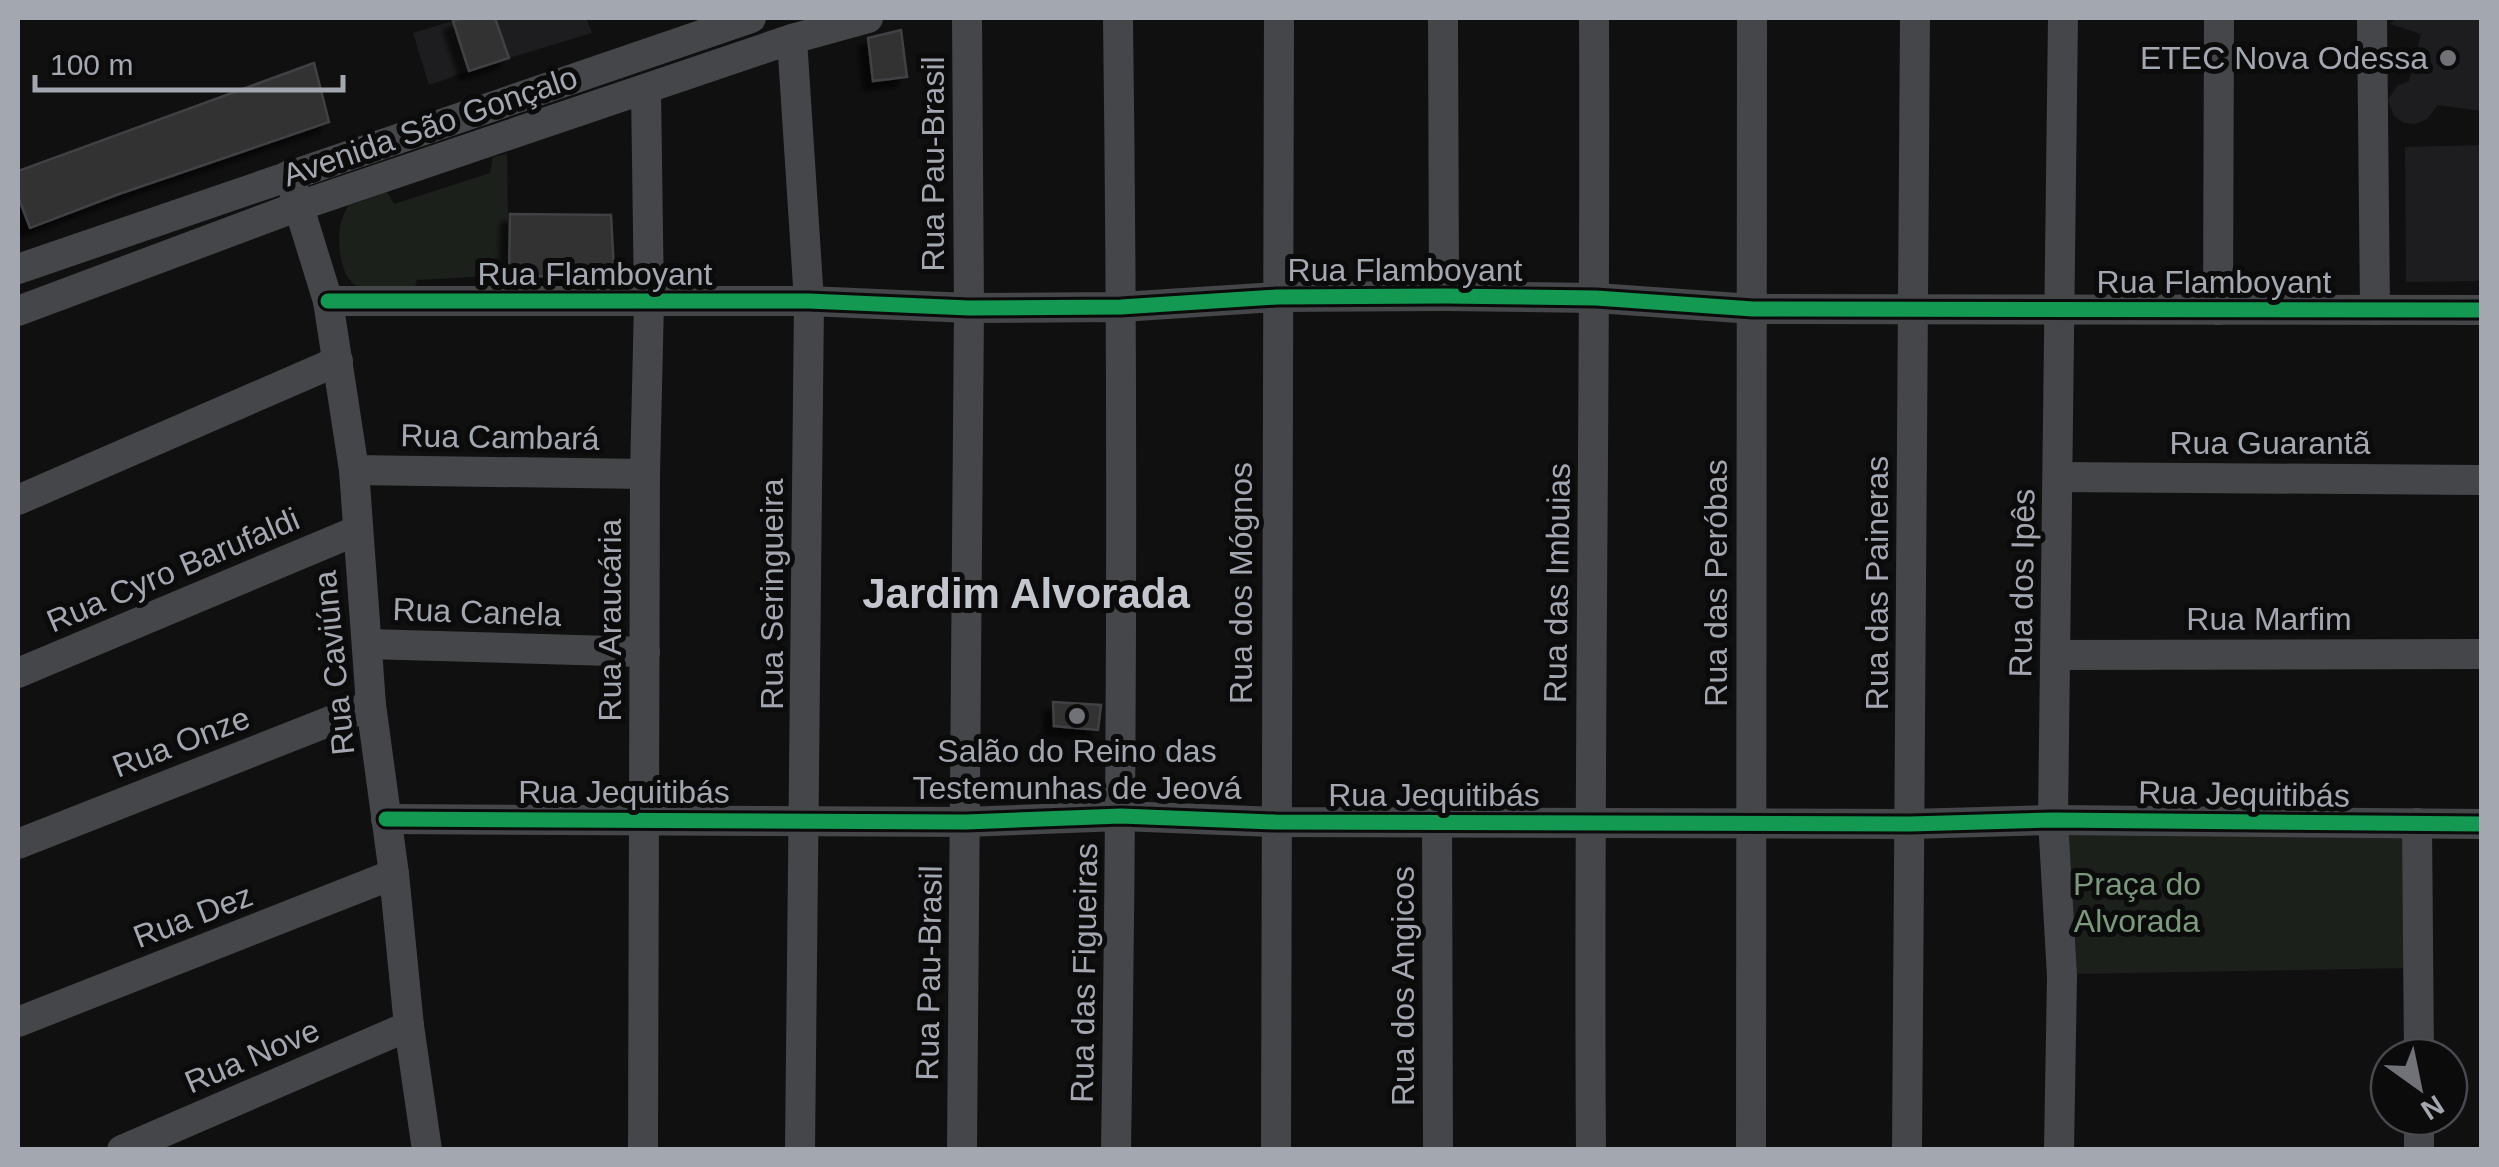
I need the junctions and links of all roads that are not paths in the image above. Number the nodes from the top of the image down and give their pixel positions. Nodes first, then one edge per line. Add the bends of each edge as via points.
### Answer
1 (751, 18) edge
2 (868, 18) edge
3 (967, 18) edge
4 (1118, 18) edge
5 (1279, 18) edge
6 (1442, 18) edge
7 (1594, 18) edge
8 (1752, 18) edge
9 (1915, 18) edge
10 (2063, 18) edge
11 (2219, 18) edge
12 (2372, 18) edge
13 (792, 39) junction
14 (646, 90) junction
15 (462, 116) junction
16 (468, 149) junction
17 (289, 175) junction
18 (299, 206) junction
19 (18, 269) edge
20 (1444, 296) junction
21 (1277, 298) junction
22 (1596, 298) junction
23 (328, 301) junction
24 (809, 301) junction
25 (649, 302) junction
26 (1122, 307) junction
27 (969, 308) junction
28 (1753, 308) junction
29 (1914, 309) junction
30 (2060, 310) junction
31 (2218, 310) junction
32 (2375, 310) junction
33 (2482, 310) edge
34 (18, 311) edge
35 (338, 361) junction
36 (354, 470) junction
37 (645, 474) junction
38 (2058, 477) junction
39 (2482, 480) edge
40 (18, 500) edge
41 (356, 531) junction
42 (367, 644) junction
43 (645, 652) junction
44 (2057, 654) junction
45 (2482, 654) edge
46 (18, 673) edge
47 (371, 705) junction
48 (1121, 816) junction
49 (386, 819) junction
50 (805, 819) junction
51 (2053, 820) junction
52 (646, 821) junction
53 (966, 822) junction
54 (1275, 822) junction
55 (1437, 822) junction
56 (1588, 823) junction
57 (1749, 823) junction
58 (2417, 823) junction
59 (1910, 824) junction
60 (2482, 824) edge
61 (18, 844) edge
62 (394, 874) junction
63 (18, 1022) edge
64 (409, 1026) junction
65 (2419, 1037) edge
66 (122, 1150) edge
67 (427, 1150) edge
68 (643, 1150) edge
69 (800, 1150) edge
70 (962, 1150) edge
71 (1116, 1150) edge
72 (1276, 1150) edge
73 (1438, 1150) edge
74 (1591, 1150) edge
75 (1751, 1150) edge
76 (1908, 1150) edge
77 (2059, 1150) edge

1 - 15 street
2 - 13 street, Avenida São Gonçalo
3 - 27 street, Rua Pau-Brasil
4 - 26 street, Rua das Figueiras
5 - 21 street, Rua dos Mógnos
6 - 20 street
7 - 22 street, Rua das Imbuias
8 - 28 street, Rua das Peróbas
9 - 29 street, Rua das Paineras
10 - 30 street, Rua dos Ipês
11 - 31 street
12 - 32 street
13 - 14 street, Avenida São Gonçalo
13 - 24 street, Rua Seringueira
14 - 16 street, Avenida São Gonçalo
14 - 25 street, Rua Araucária
15 - 16 street
15 - 17 street
16 - 18 street, Avenida São Gonçalo
17 - 18 street, Rua Caviúna
17 - 19 street
18 - 23 street, Rua Caviúna
18 - 34 street, Avenida São Gonçalo
20 - 21 street, Rua Flamboyant
20 - 22 street, Rua Flamboyant
21 - 26 street, Rua Flamboyant
21 - 54 street, Rua dos Mógnos
22 - 28 street, Rua Flamboyant
22 - 56 street, Rua das Imbuias
23 - 25 street, Rua Flamboyant
23 - 35 street, Rua Caviúna
24 - 25 street, Rua Flamboyant
24 - 27 street, Rua Flamboyant
24 - 50 street, Rua Seringueira
25 - 37 street, Rua Araucária
26 - 27 street, Rua Flamboyant
26 - 48 street, Rua das Figueiras
27 - 53 street, Rua Pau-Brasil
28 - 29 street, Rua Flamboyant
28 - 57 street, Rua das Peróbas
29 - 30 street, Rua Flamboyant
29 - 59 street, Rua das Paineras
30 - 31 street, Rua Flamboyant
30 - 38 street, Rua dos Ipês
31 - 32 street, Rua Flamboyant
32 - 33 street, Rua Flamboyant
35 - 36 street, Rua Caviúna
35 - 40 street
36 - 37 street, Rua Cambará
36 - 41 street, Rua Caviúna
37 - 43 street, Rua Araucária
38 - 39 street, Rua Guarantã
38 - 44 street, Rua dos Ipês
41 - 42 street, Rua Caviúna
41 - 46 street, Rua Cyro Barufaldi
42 - 43 street, Rua Canela
42 - 47 street, Rua Caviúna
43 - 52 street, Rua Araucária
44 - 45 street, Rua Marfim
44 - 51 street, Rua dos Ipês
47 - 49 street, Rua Caviúna
47 - 61 street, Rua Onze
48 - 53 street, Rua Jequitibás
48 - 54 street, Rua Jequitibás
48 - 71 street, Rua das Figueiras
49 - 52 street, Rua Jequitibás
49 - 62 street, Rua Caviúna
50 - 52 street, Rua Jequitibás
50 - 53 street, Rua Jequitibás
50 - 69 street, Rua Seringueira
51 - 58 street, Rua Jequitibás
51 - 59 street, Rua Jequitibás
51 - 77 street, Rua dos Ipês via 2062,976
52 - 68 street, Rua Araucária
53 - 70 street, Rua Pau-Brasil
54 - 55 street, Rua Jequitibás
54 - 72 street, Rua dos Mógnos
55 - 56 street, Rua Jequitibás
55 - 73 street, Rua dos Angicos
56 - 57 street, Rua Jequitibás
56 - 74 street, Rua das Imbuias
57 - 59 street, Rua Jequitibás
57 - 75 street, Rua das Peróbas
58 - 60 street, Rua Jequitibás
58 - 65 street
59 - 76 street, Rua das Paineras
62 - 63 street, Rua Dez
62 - 64 street, Rua Caviúna
64 - 66 street, Rua Nove
64 - 67 street, Rua Caviúna

